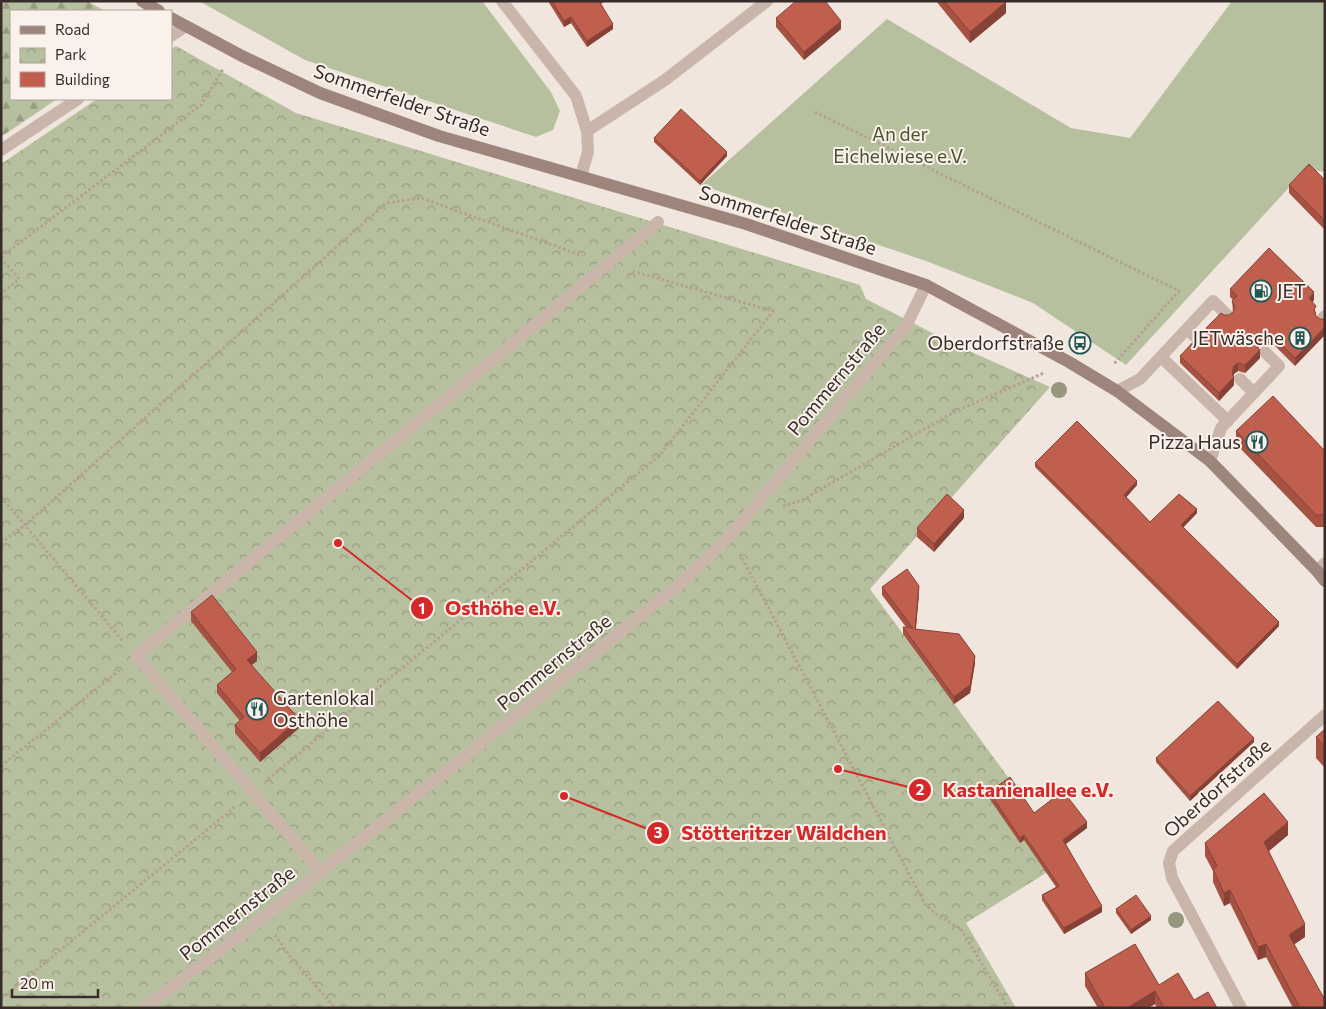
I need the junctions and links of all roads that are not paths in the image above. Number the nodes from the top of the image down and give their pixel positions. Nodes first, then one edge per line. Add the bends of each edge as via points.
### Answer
1 (142, 1) edge
2 (502, 1) edge
3 (768, 1) edge
4 (157, 10) edge
5 (172, 19) edge
6 (186, 26) junction
7 (172, 35) edge
8 (76, 100) edge
9 (588, 131) junction
10 (1, 150) edge
11 (581, 176) junction
12 (658, 222) dead end
13 (926, 285) junction
14 (1227, 315) edge
15 (1187, 329) junction
16 (1200, 342) edge
17 (1265, 352) dead end
18 (1161, 357) junction
19 (1240, 379) dead end
20 (1117, 391) junction
21 (1254, 393) junction
22 (1228, 421) junction
23 (1210, 461) junction
24 (1322, 572) edge
25 (1325, 715) edge
26 (321, 872) junction
27 (144, 1008) edge
28 (1241, 1008) edge

1 - 4 main road
2 - 9 street via 576,96
3 - 9 street via 665,80
5 - 6 main road, Sommerfelder Straße
6 - 7 street
6 - 11 main road, Sommerfelder Straße via 320,94 439,136
8 - 10 street
9 - 11 street via 588,152
11 - 13 main road, Sommerfelder Straße via 746,224
12 - 26 street via 136,656
13 - 20 main road, Sommerfelder Straße
13 - 26 street, Pommernstraße via 906,326 730,536 678,586
14 - 15 street via 1213,301
15 - 16 street
15 - 18 street
17 - 21 street via 1283,362
18 - 20 street via 1140,379
18 - 22 street
19 - 21 street
20 - 23 main road, Sommerfelder Straße
21 - 22 street
22 - 23 street via 1221,428
23 - 24 main road, Sommerfelder Straße
25 - 28 street, Oberdorfstraße via 1173,851 1169,863 1172,878
26 - 27 street, Pommernstraße

